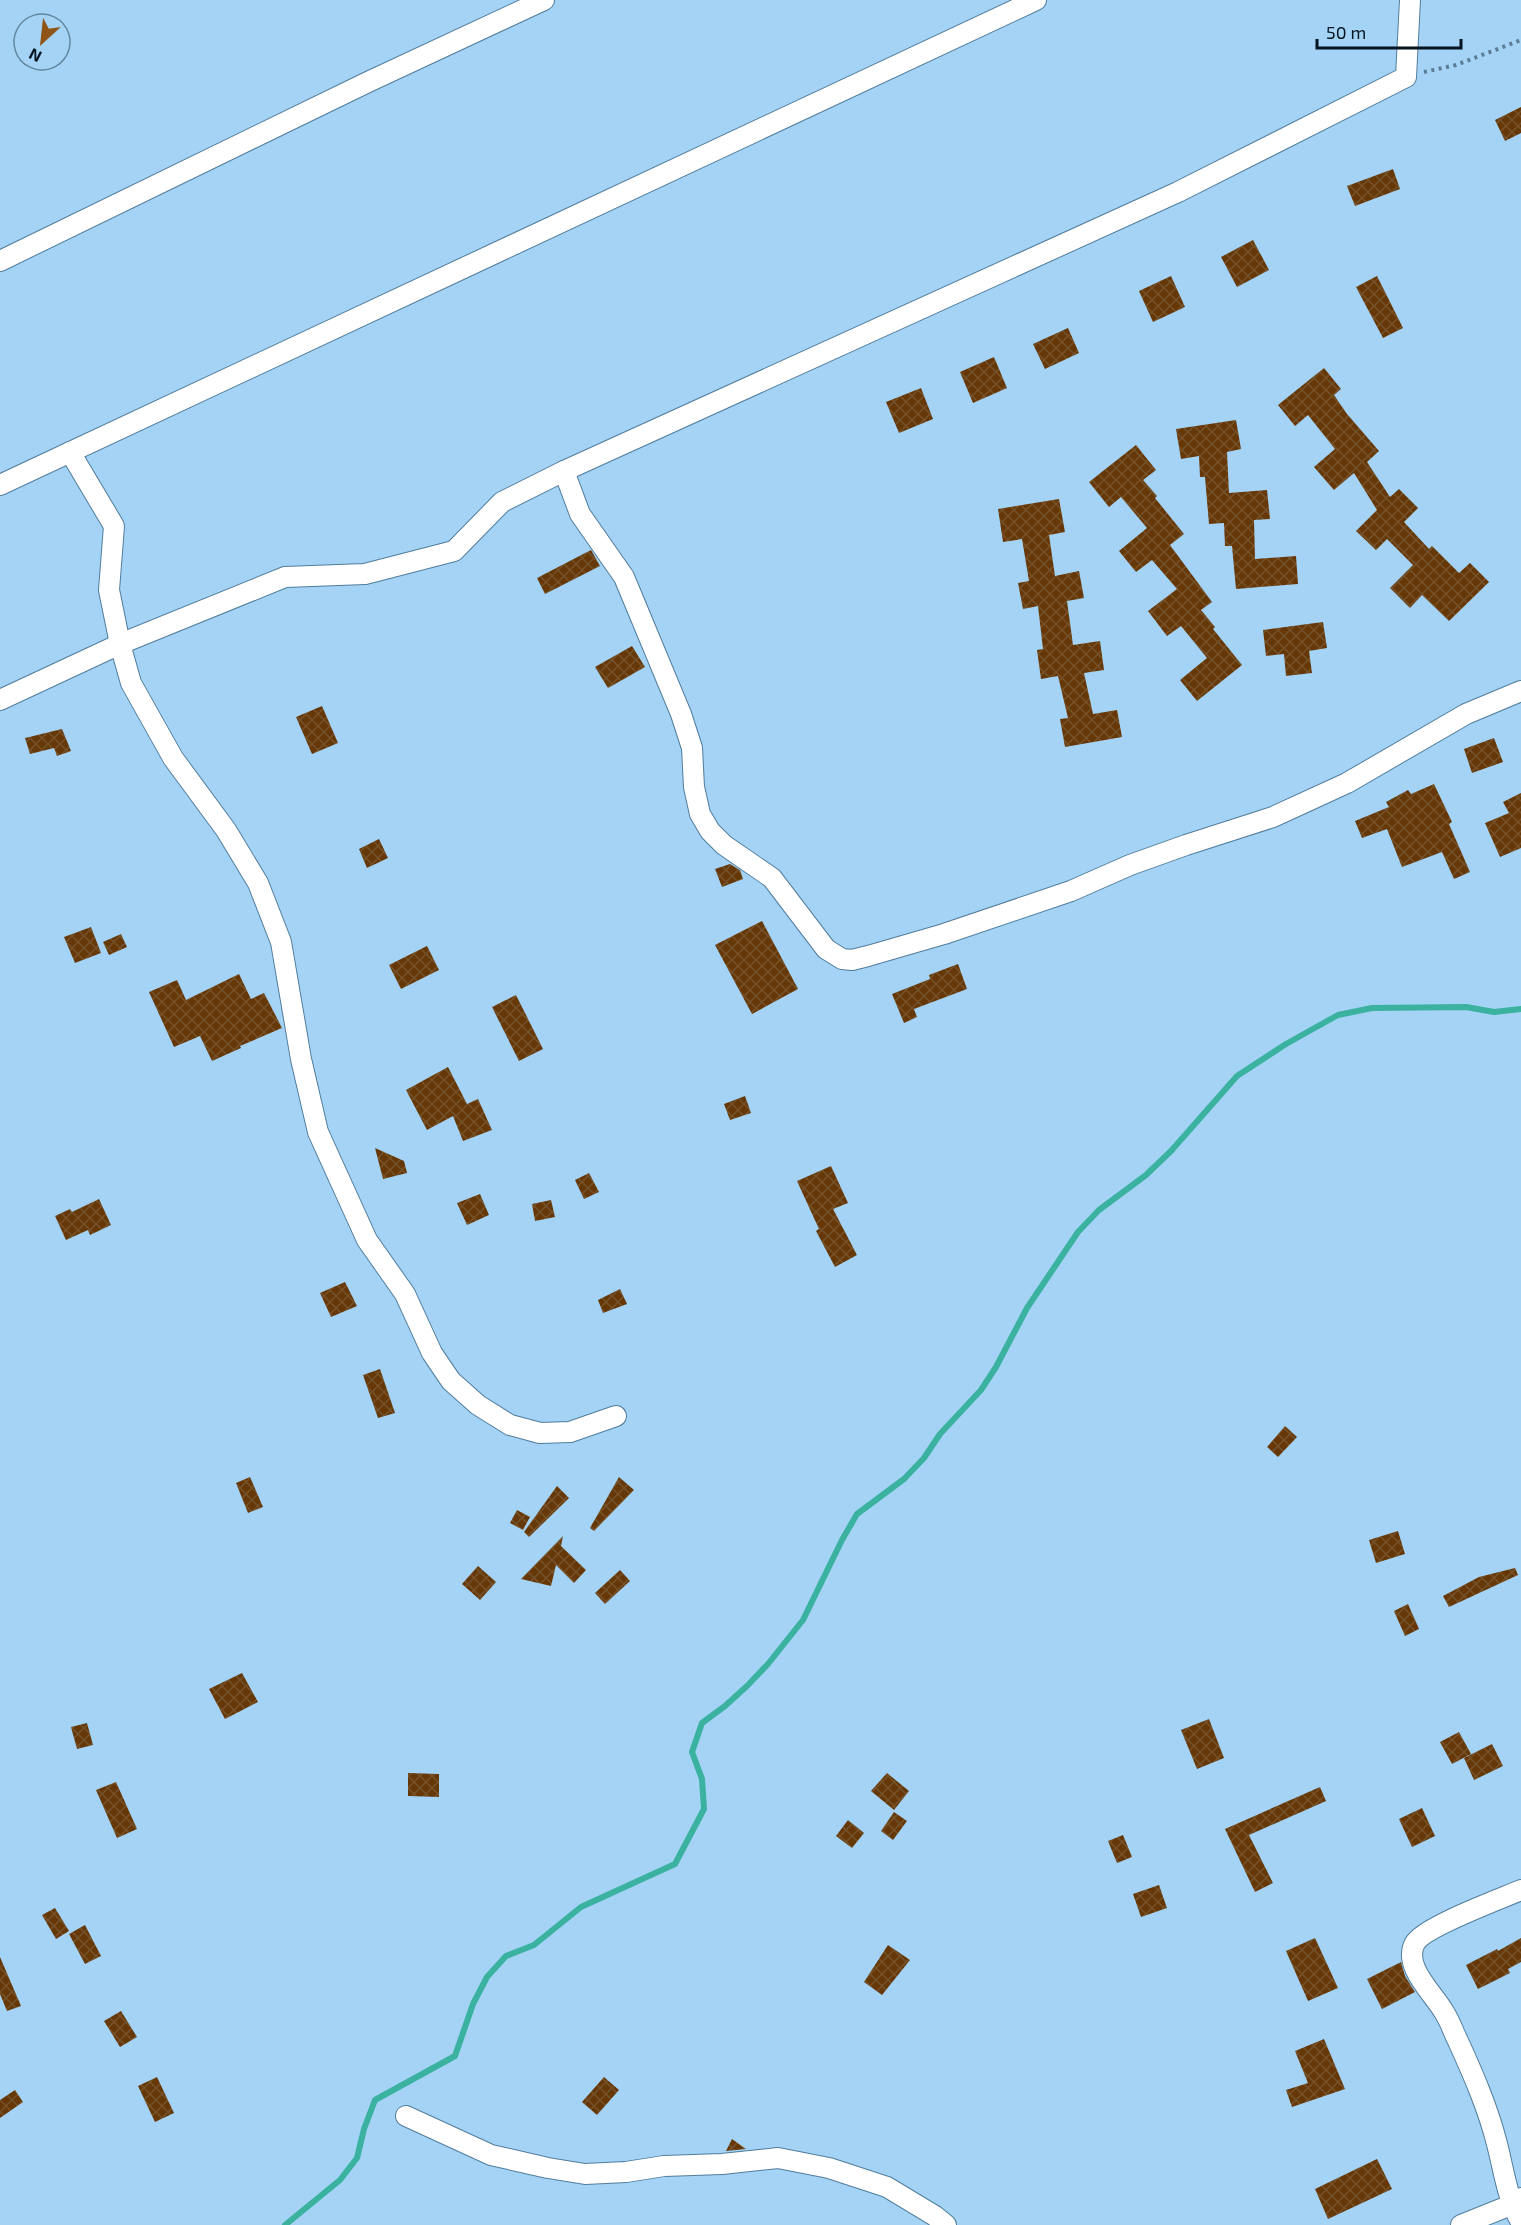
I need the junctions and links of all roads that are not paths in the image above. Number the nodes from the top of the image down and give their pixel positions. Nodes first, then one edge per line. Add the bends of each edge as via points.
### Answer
1 (544, 0) edge
2 (1036, 0) edge
3 (1410, 0) edge
4 (0, 261) edge
5 (70, 452) junction
6 (564, 471) junction
7 (0, 485) edge
8 (120, 645) junction
9 (1521, 691) edge
10 (0, 700) edge
11 (616, 1416) dead end
12 (1521, 1890) edge
13 (406, 2116) dead end
14 (1516, 2201) edge
15 (1521, 2222) edge
16 (946, 2225) edge
17 (1461, 2225) edge

1 - 4 street
2 - 5 street
3 - 6 street via 1406,77 1178,192
5 - 7 street
5 - 8 street via 114,526 110,590
6 - 8 street via 502,502 454,551 365,574 285,577
6 - 9 street via 580,514 624,578 681,714 692,748 700,814 724,845 772,878 826,949 842,959 852,960 944,934 1273,817 1347,783 1466,714
8 - 10 street
8 - 11 street via 130,683 145,710 258,883 280,942 318,1132 367,1240 405,1294 432,1353 451,1381 477,1405 510,1425 540,1433 570,1432
12 - 14 street via 1422,1936 1414,1944 1412,1958 1416,1971 1445,2013 1476,2081
13 - 16 street via 491,2155 585,2174 778,2158 819,2166 887,2187
14 - 15 street
14 - 17 street

